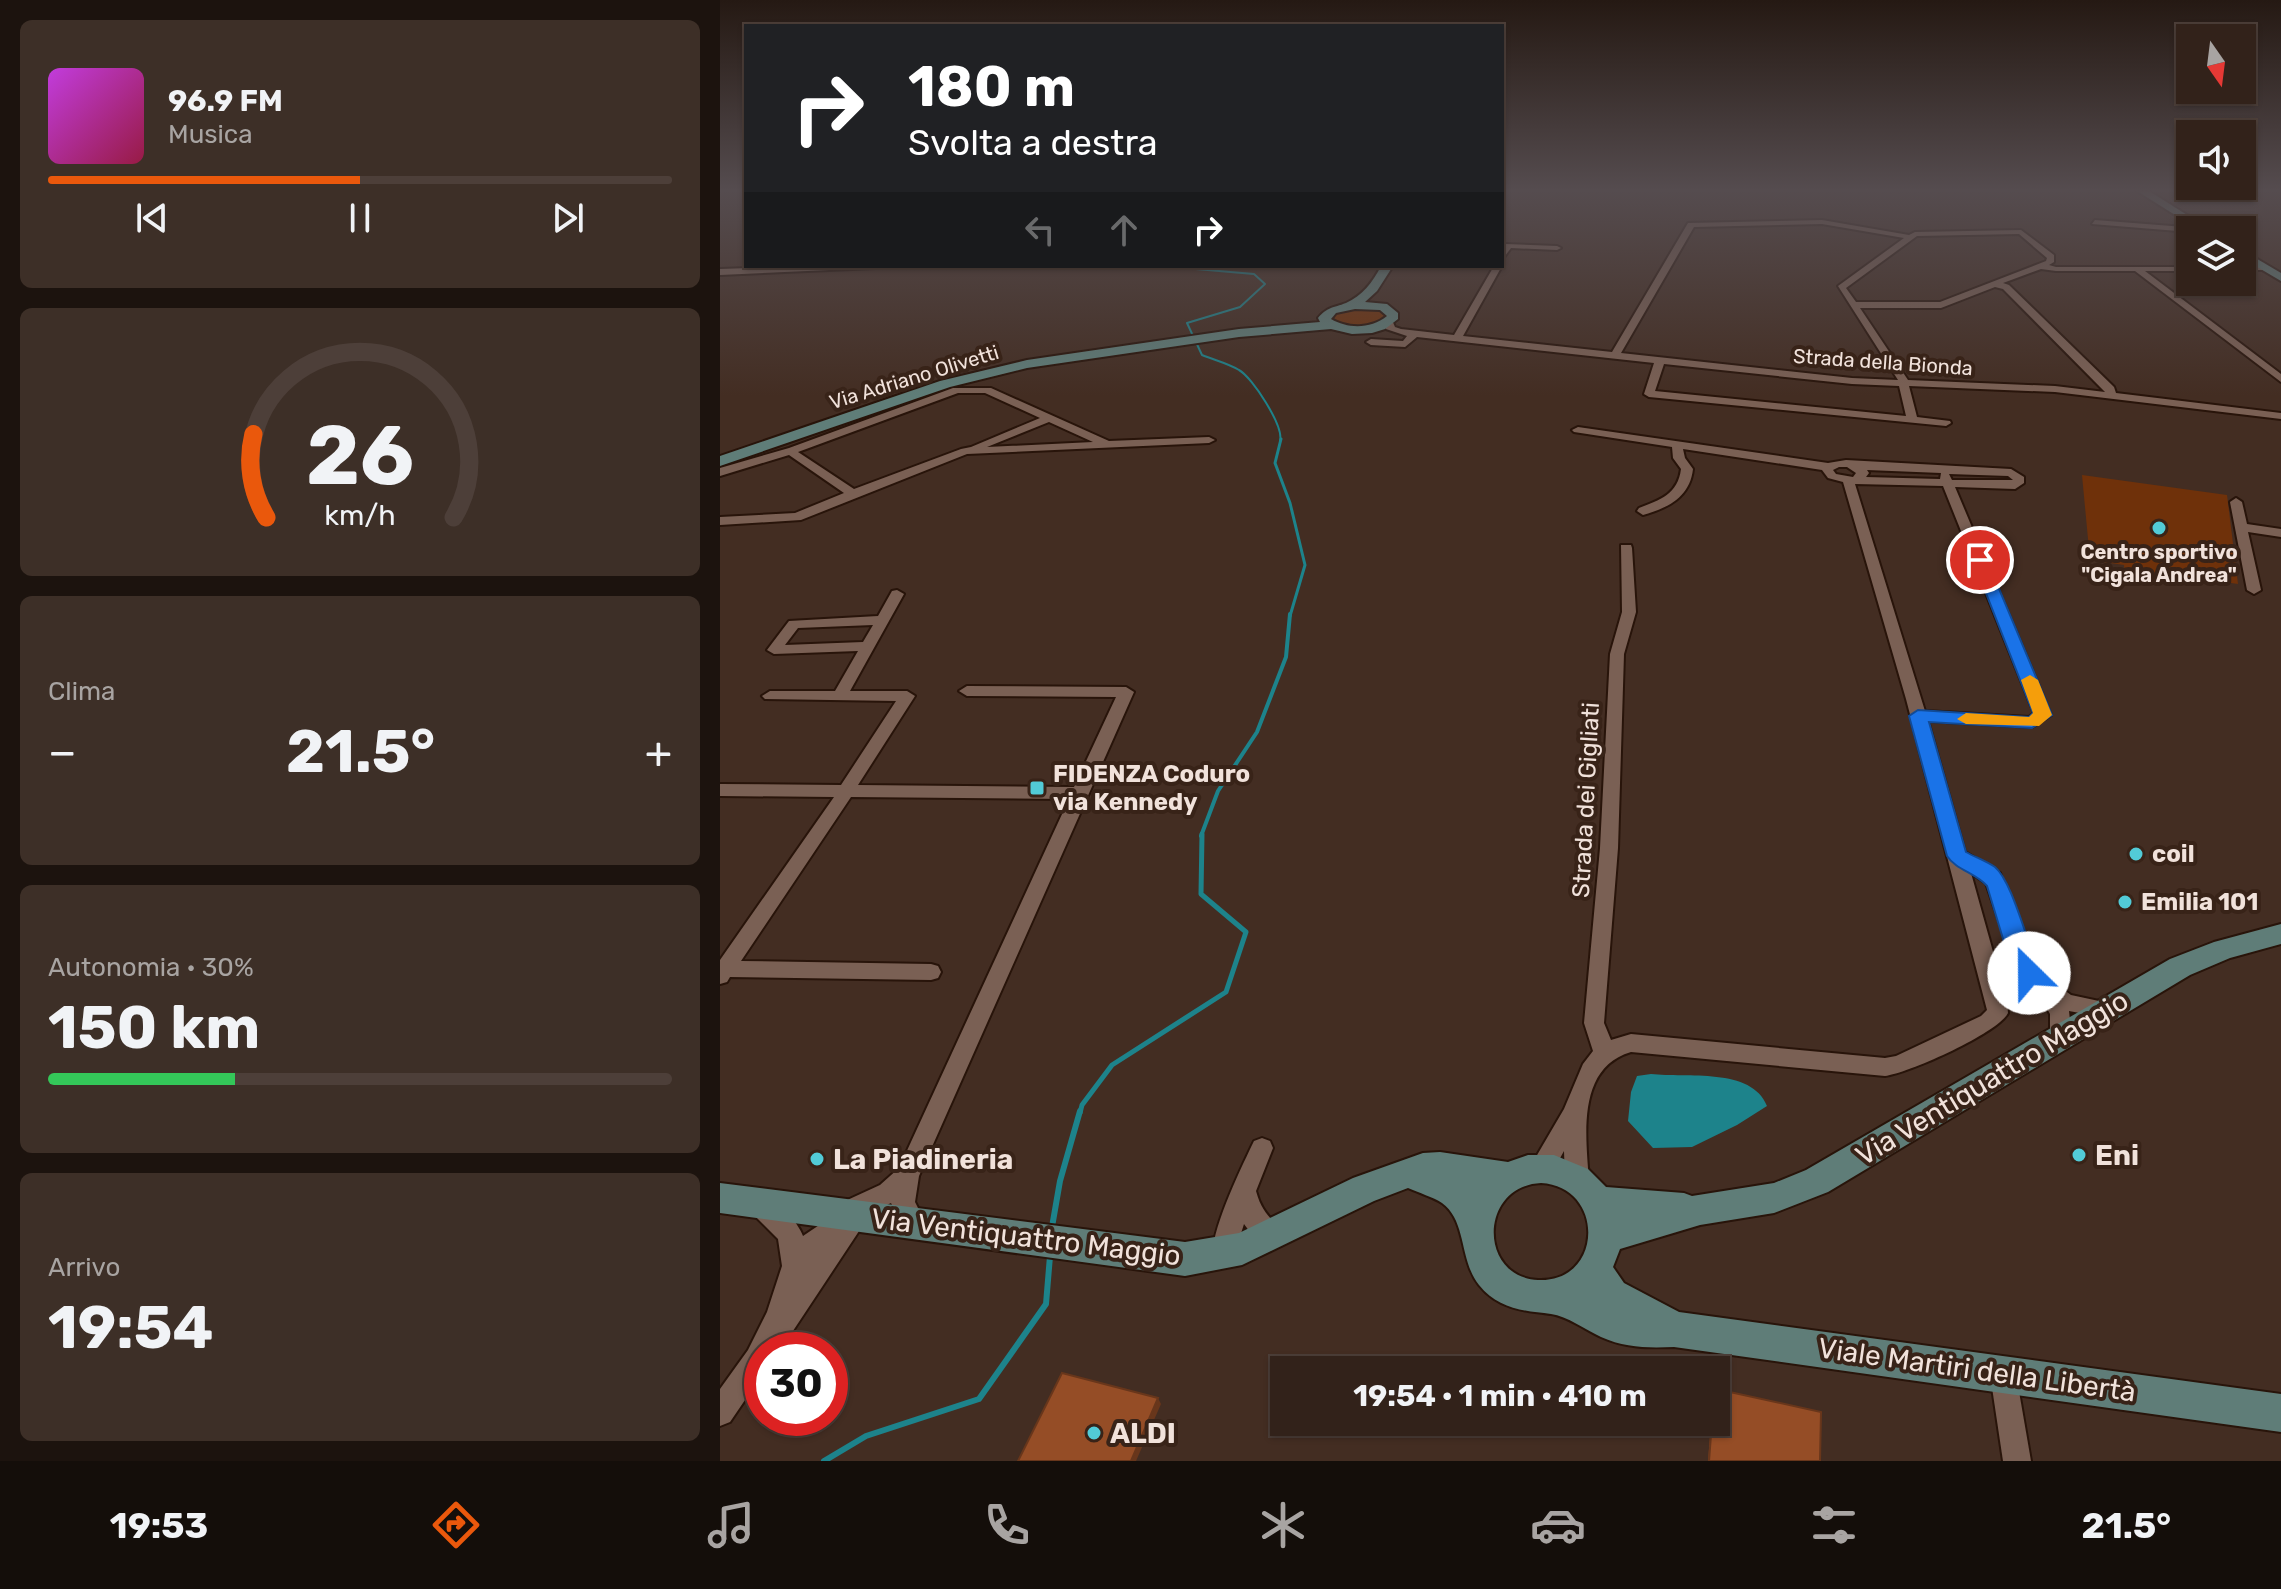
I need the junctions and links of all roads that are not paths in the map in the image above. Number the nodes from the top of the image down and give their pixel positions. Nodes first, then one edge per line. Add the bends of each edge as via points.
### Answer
1 (1670, 259) edge
2 (1879, 259) edge
3 (2051, 259) edge
4 (2256, 262) edge
5 (2037, 266) junction
6 (823, 268) edge
7 (1386, 268) edge
8 (1497, 268) edge
9 (2256, 268) edge
10 (2266, 268) junction
11 (2176, 269) edge
12 (2138, 270) junction
13 (720, 272) edge
14 (2281, 278) edge
15 (1993, 283) junction
16 (1377, 286) junction
17 (1855, 305) junction
18 (1345, 306) junction
19 (1383, 307) junction
20 (1329, 319) junction
21 (1389, 322) junction
22 (1357, 329) junction
23 (1413, 335) junction
24 (1457, 339) junction
25 (1371, 342) dead end
26 (1615, 355) junction
27 (1660, 360) junction
28 (2281, 379) edge
29 (1905, 384) junction
30 (2111, 395) junction
31 (2281, 416) edge
32 (1049, 418) junction
33 (1912, 420) junction
34 (1946, 423) dead end
35 (1578, 430) dead end
36 (1209, 440) dead end
37 (1677, 444) junction
38 (1110, 445) junction
39 (784, 448) junction
40 (965, 451) junction
41 (720, 461) edge
42 (720, 472) edge
43 (1854, 475) junction
44 (1945, 476) junction
45 (853, 494) junction
46 (2236, 502) dead end
47 (1643, 511) dead end
48 (720, 521) edge
49 (2240, 527) junction
50 (2281, 533) edge
51 (1626, 548) dead end
52 (2254, 590) dead end
53 (897, 594) dead end
54 (882, 620) junction
55 (867, 646) junction
56 (967, 691) dead end
57 (770, 696) dead end
58 (840, 696) junction
59 (1918, 716) junction
60 (720, 790) edge
61 (847, 790) junction
62 (1079, 793) junction
63 (1957, 856) junction
64 (2281, 934) edge
65 (931, 972) dead end
66 (722, 973) edge
67 (2045, 989) junction
68 (2106, 1010) junction
69 (2061, 1038) junction
70 (1605, 1054) junction
71 (1574, 1114) junction
72 (1262, 1148) dead end
73 (1541, 1170) junction
74 (1412, 1174) junction
75 (907, 1176) junction
76 (1509, 1177) junction
77 (1244, 1189) junction
78 (1587, 1191) junction
79 (720, 1198) edge
80 (757, 1203) junction
81 (1700, 1209) junction
82 (848, 1215) junction
83 (1476, 1219) junction
84 (914, 1224) junction
85 (1270, 1236) junction
86 (1607, 1237) junction
87 (1223, 1254) junction
88 (794, 1265) junction
89 (1595, 1271) junction
90 (1553, 1296) junction
91 (1674, 1329) junction
92 (771, 1332) edge
93 (778, 1332) edge
94 (2003, 1374) junction
95 (744, 1378) edge
96 (720, 1412) edge
97 (2281, 1413) edge
98 (2017, 1461) edge

1 - 26 street
2 - 17 street via 1842,286
3 - 5 street
4 - 10 street
5 - 12 street
5 - 15 street
6 - 13 street
7 - 16 street
8 - 24 street
9 - 10 street
10 - 14 street
11 - 12 street
12 - 28 street
15 - 17 street via 1939,306
15 - 30 street via 2006,287
16 - 18 street
16 - 19 street via 1376,300
17 - 29 street
18 - 19 street
18 - 20 street
19 - 21 street via 1394,316
20 - 22 street
20 - 39 street, Via Adriano Olivetti via 979,374 831,423
21 - 22 street
21 - 23 street, Strada della Bionda via 1393,330
22 - 23 street, Strada della Bionda
23 - 24 street, Strada della Bionda
23 - 25 street via 1405,344
24 - 26 street, Strada della Bionda
26 - 27 street, Strada della Bionda
27 - 29 street, Strada della Bionda
27 - 33 street via 1649,394
29 - 30 street, Strada della Bionda
29 - 33 street
30 - 31 street, Strada della Bionda
32 - 38 street
32 - 39 street via 987,390 957,390
32 - 40 street
33 - 34 street
35 - 37 street
36 - 38 street
37 - 43 street via 1828,467 1840,464
37 - 47 street via 1687,469 1683,489
38 - 40 street
39 - 41 street, Via Adriano Olivetti
39 - 42 street
39 - 45 street
40 - 45 street
43 - 44 street
43 - 59 street
44 - 44 street via 2015,485 2020,480 2011,473
44 - 59 street via 2043,715 2032,722
45 - 48 street via 797,517
46 - 49 street
49 - 50 street
49 - 52 street
51 - 70 street, Strada dei Gigliati via 1629,612 1617,654 1609,848 1594,1023
53 - 54 street
54 - 55 street
54 - 55 street via 794,624 774,650
55 - 58 street
56 - 62 street via 1126,692
57 - 58 street
58 - 61 street via 907,696
59 - 63 street
60 - 61 street
61 - 62 street
61 - 66 street
62 - 75 street
63 - 67 street via 1993,878 2023,963
63 - 70 street via 1997,1002 1998,1013 1988,1022 1885,1067 1631,1043
64 - 68 street, Via Ventiquattro Maggio via 2180,967
65 - 66 street
67 - 68 street via 2076,1006
67 - 69 street via 2060,1014
68 - 69 street, Via Ventiquattro Maggio
69 - 81 street, Via Ventiquattro Maggio via 1817,1181 1774,1198
70 - 71 street via 1586,1078
71 - 73 street
71 - 78 street
72 - 77 street
73 - 76 street
73 - 78 street
74 - 76 street, Via Ventiquattro Maggio via 1440,1167
74 - 83 street via 1455,1193
74 - 85 street, Via Ventiquattro Maggio via 1364,1189
75 - 82 street
75 - 84 street via 903,1203
76 - 83 street via 1488,1195
77 - 85 street via 1250,1215
77 - 87 street
78 - 81 street, Via Ventiquattro Maggio
78 - 86 street via 1605,1219
79 - 80 street, Via Ventiquattro Maggio
80 - 82 street, Via Ventiquattro Maggio
80 - 88 street via 790,1234
81 - 86 street, Via Ventiquattro Maggio
82 - 84 street, Via Ventiquattro Maggio
82 - 88 street via 807,1247
82 - 93 street
83 - 90 street via 1479,1255 1499,1281 1515,1291
84 - 87 street, Via Ventiquattro Maggio via 1185,1259
85 - 87 street, Via Ventiquattro Maggio
86 - 89 street
88 - 92 street
89 - 90 street
89 - 91 street, Viale Martiri della Libertà via 1612,1295
90 - 91 street, Viale Martiri della Libertà via 1615,1325
91 - 94 street, Viale Martiri della Libertà
94 - 97 street, Viale Martiri della Libertà
94 - 98 street
95 - 96 street

